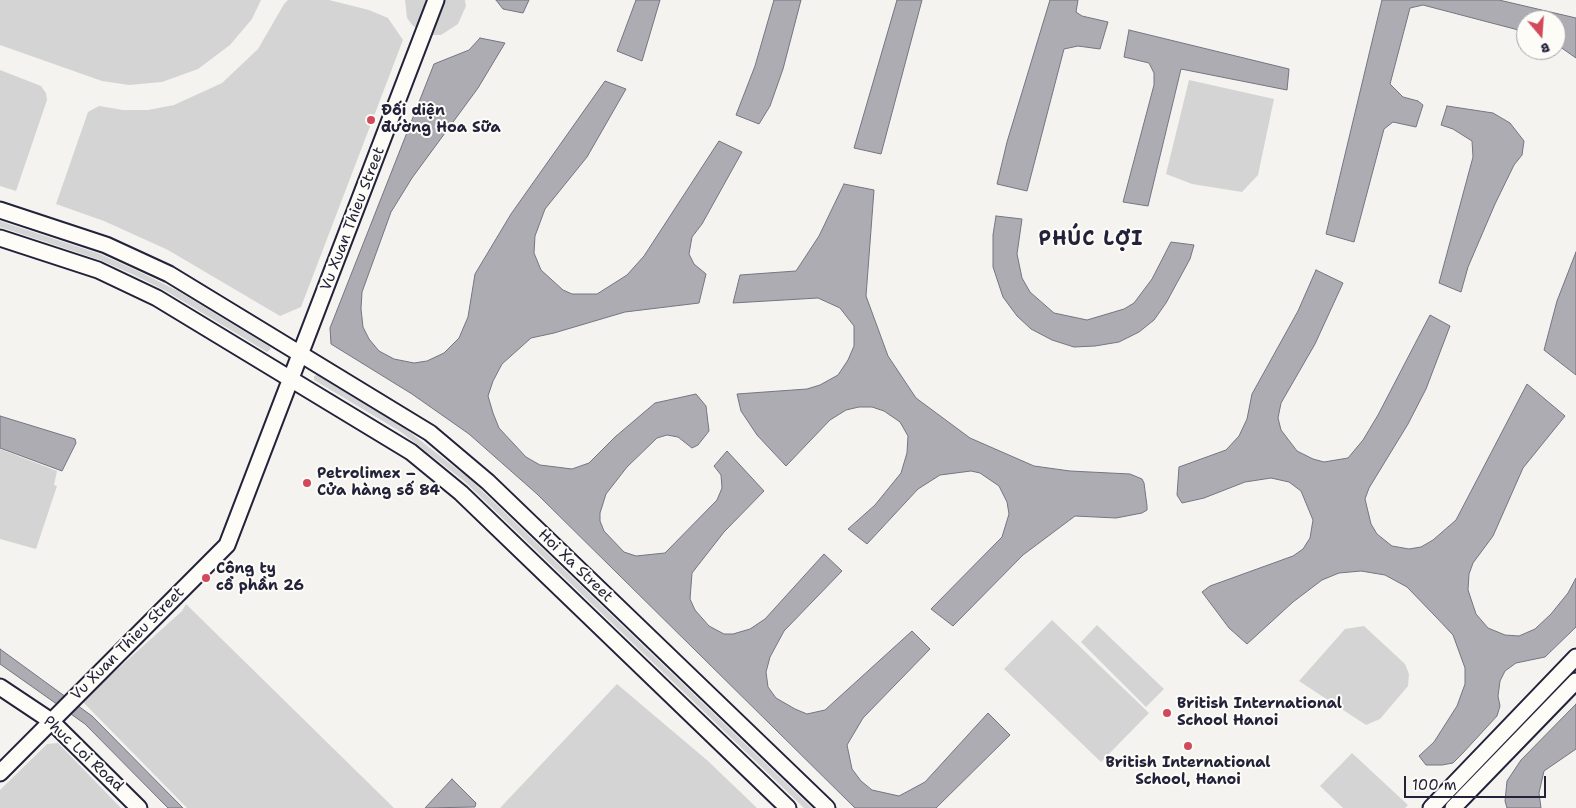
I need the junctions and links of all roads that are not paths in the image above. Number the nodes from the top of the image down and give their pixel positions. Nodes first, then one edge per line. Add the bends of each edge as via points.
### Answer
1 (436, 0) edge
2 (0, 210) edge
3 (0, 238) edge
4 (301, 353) junction
5 (292, 378) junction
6 (1576, 657) edge
7 (1576, 681) edge
8 (0, 687) edge
9 (52, 721) junction
10 (0, 773) edge
11 (139, 808) edge
12 (788, 808) edge
13 (827, 808) edge
14 (1431, 808) edge
15 (1453, 808) edge

1 - 4 main road, Vu Xuan Thieu Street
2 - 4 main road, Hoi Xa Street via 140,259
3 - 5 main road, Hoi Xa Street via 98,270 129,284
4 - 5 main road, Vu Xuan Thieu Street
4 - 13 main road, Hoi Xa Street via 408,418 470,465
5 - 9 main road, Vu Xuan Thieu Street via 226,545
5 - 12 main road, Hoi Xa Street via 393,439 445,479
6 - 14 main road
7 - 15 main road
8 - 9 main road, Phuc Loi Road
9 - 10 main road, Vu Xuan Thieu Street
9 - 11 main road, Phuc Loi Road

